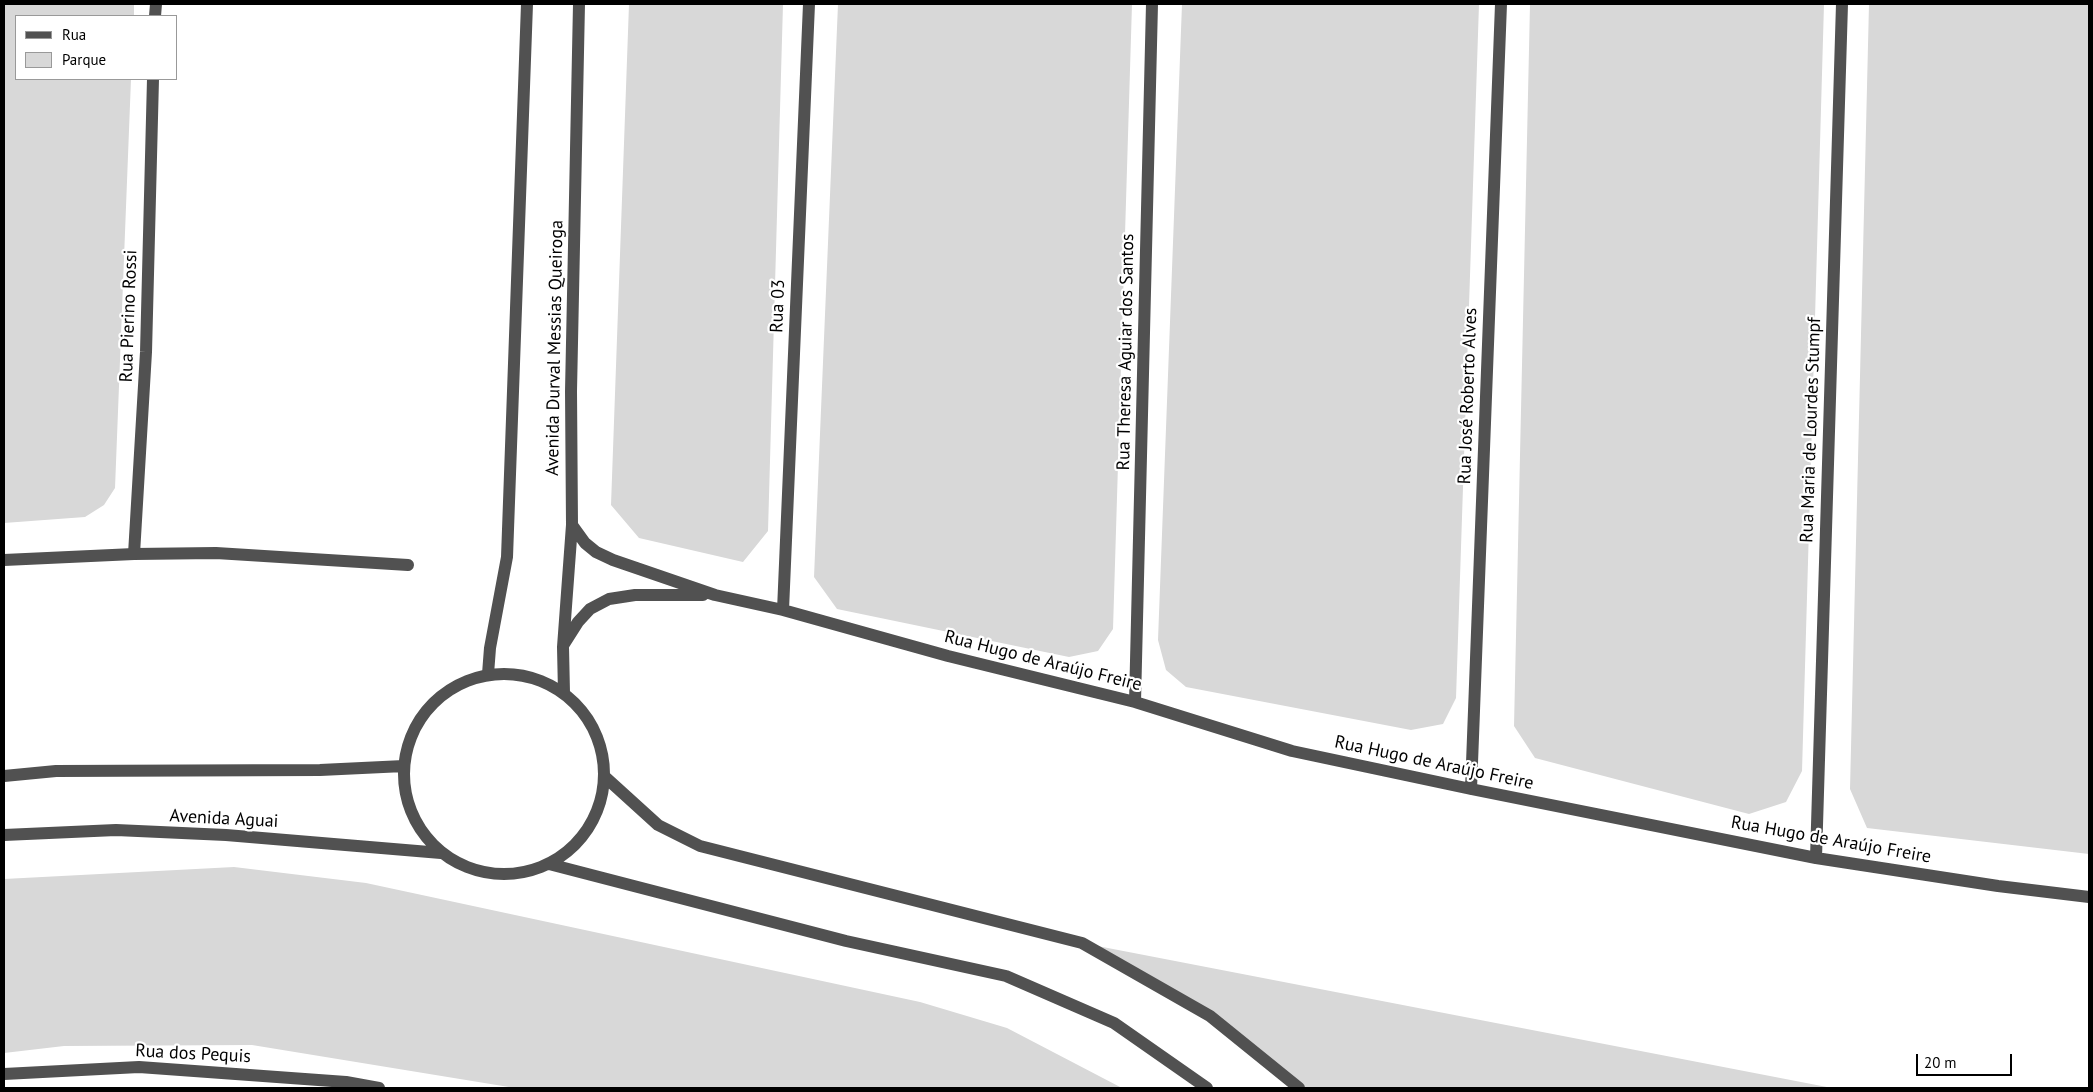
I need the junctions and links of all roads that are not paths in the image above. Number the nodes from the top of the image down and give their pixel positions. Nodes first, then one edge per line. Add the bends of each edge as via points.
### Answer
1 (527, 4) edge
2 (579, 4) edge
3 (809, 4) edge
4 (1152, 4) edge
5 (1501, 4) edge
6 (1842, 4) edge
7 (153, 80) edge
8 (572, 525) junction
9 (134, 554) junction
10 (4, 560) edge
11 (408, 565) dead end
12 (715, 595) junction
13 (783, 610) junction
14 (563, 646) junction
15 (488, 674) junction
16 (564, 693) junction
17 (1134, 702) junction
18 (404, 766) junction
19 (4, 776) edge
20 (604, 776) junction
21 (1471, 789) junction
22 (4, 835) edge
23 (441, 852) junction
24 (1816, 858) junction
25 (549, 864) junction
26 (2089, 897) edge
27 (4, 1074) edge
28 (379, 1088) edge
29 (1207, 1088) edge
30 (1299, 1088) edge

1 - 15 street via 507,557
2 - 8 street, Avenida Durval Messias Queiroga via 571,381
3 - 13 street, Rua 03
4 - 17 street, Rua Theresa Aguiar dos Santos
5 - 21 street, Rua José Roberto Alves
6 - 24 street, Rua Maria de Lourdes Stumpf
7 - 9 street, Rua Pierino Rossi via 146,352
8 - 12 street via 585,543 604,556
8 - 14 street, Avenida Durval Messias Queiroga
9 - 10 street
9 - 11 street via 216,553
12 - 13 street, Rua Hugo de Araújo Freire
12 - 14 street via 635,595 609,599 590,609
13 - 17 street, Rua Hugo de Araújo Freire via 948,656
14 - 16 street, Avenida Durval Messias Queiroga
15 - 16 street via 528,676
15 - 18 street via 467,680 447,691 430,706 417,723
16 - 20 street via 586,716 600,744
17 - 21 street, Rua Hugo de Araújo Freire via 1292,751
18 - 19 street via 320,770 56,771
18 - 23 street via 406,798 419,828
20 - 25 street via 600,803 588,827 571,848
20 - 30 street via 658,825 700,846 1082,943 1210,1016
21 - 24 street, Rua Hugo de Araújo Freire
22 - 23 street, Avenida Aguai via 116,830
23 - 25 street via 466,867 493,874 522,873
24 - 26 street, Rua Hugo de Araújo Freire
25 - 29 street via 846,941 1006,976 1114,1023
27 - 28 street, Rua dos Pequis via 139,1067 346,1082

